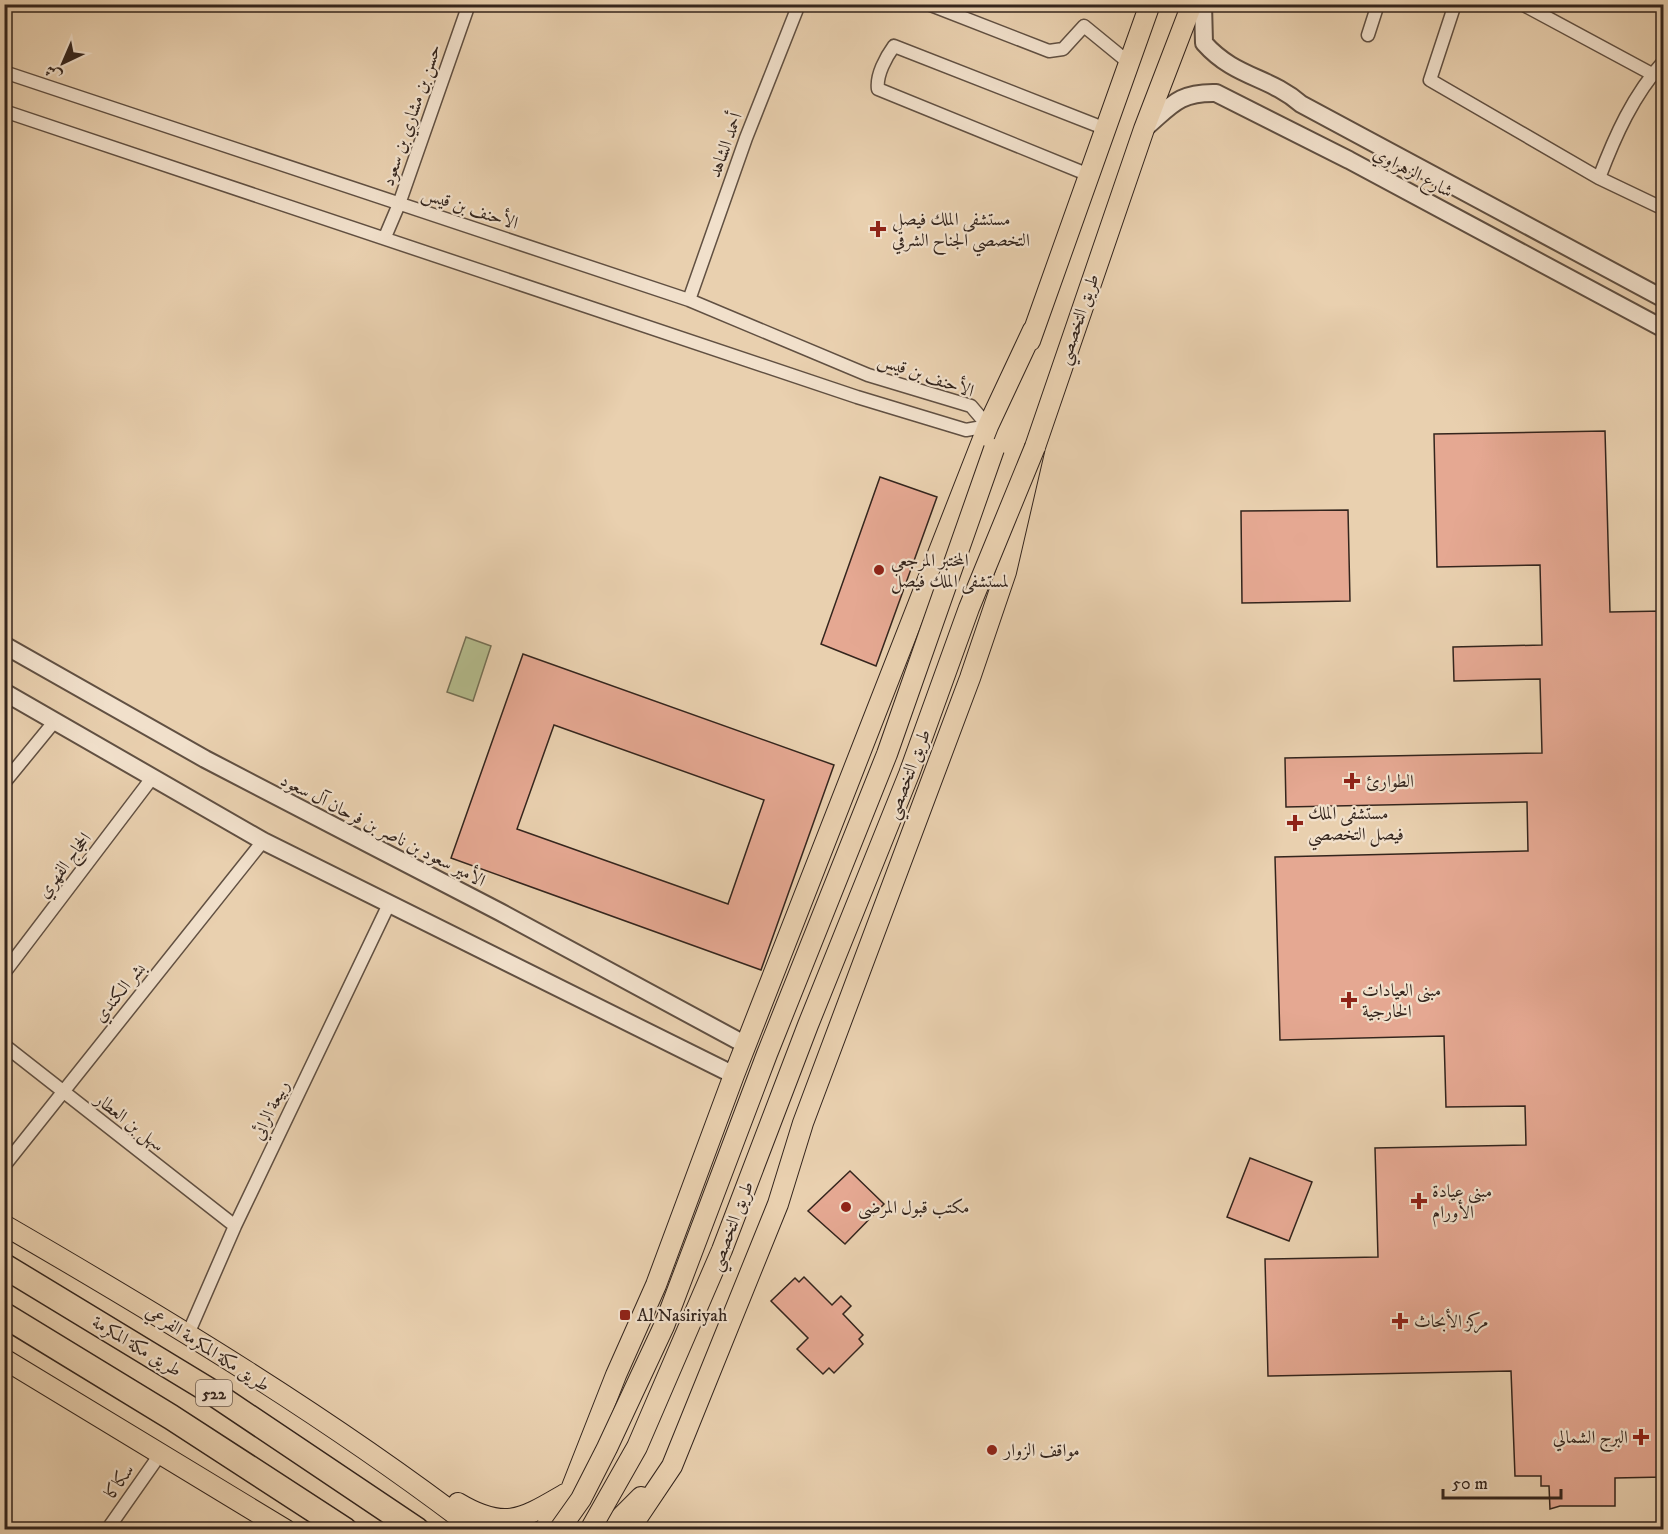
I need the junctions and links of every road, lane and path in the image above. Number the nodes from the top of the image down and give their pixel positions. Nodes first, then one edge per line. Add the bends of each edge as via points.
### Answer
1 (469, 4) edge
2 (799, 4) edge
3 (928, 4) edge
4 (1150, 4) edge
5 (1192, 4) edge
6 (1203, 4) edge
7 (1378, 4) edge
8 (1455, 4) edge
9 (1522, 4) edge
10 (1368, 35) dead end
11 (1664, 61) edge
12 (1128, 62) junction
13 (4, 72) edge
14 (1652, 74) junction
15 (1301, 104) junction
16 (4, 111) edge
17 (1106, 129) junction
18 (1144, 129) junction
19 (1288, 129) junction
20 (1089, 174) junction
21 (1599, 178) junction
22 (399, 204) junction
23 (1664, 210) edge
24 (385, 237) junction
25 (1664, 299) edge
26 (689, 300) junction
27 (1664, 329) edge
28 (1033, 330) junction
29 (988, 426) junction
30 (1035, 447) junction
31 (4, 645) edge
32 (4, 692) edge
33 (54, 722) junction
34 (152, 778) junction
35 (4, 783) edge
36 (263, 841) junction
37 (389, 904) junction
38 (4, 973) edge
39 (4, 1045) edge
40 (746, 1045) junction
41 (734, 1075) junction
42 (63, 1092) junction
43 (4, 1167) edge
44 (4, 1225) edge
45 (235, 1226) junction
46 (4, 1266) edge
47 (4, 1315) edge
48 (188, 1334) junction
49 (4, 1359) edge
50 (161, 1453) junction
51 (672, 1466) junction
52 (408, 1478) junction
53 (570, 1492) junction
54 (107, 1530) edge
55 (286, 1530) edge
56 (345, 1530) edge
57 (417, 1530) edge
58 (465, 1530) edge
59 (476, 1530) edge
60 (544, 1530) edge
61 (559, 1530) edge
62 (591, 1530) edge
63 (595, 1530) edge
64 (608, 1530) edge
65 (629, 1530) edge
66 (646, 1530) edge

1 - 22 street, حسن بن مشاري بن سعود
2 - 26 street, أحمد الشاهد via 746,138
3 - 12 street via 1049,51 1063,49 1084,26
4 - 12 main road, طريق التخصصي
5 - 18 main road, طريق التخصصي
6 - 15 street via 1204,43 1214,55 1232,68 1287,92
7 - 10 street
8 - 21 street via 1430,80
9 - 14 street
11 - 14 street
12 - 17 main road, طريق التخصصي
13 - 22 street, الأحنف بن قيس
14 - 21 street via 1619,127
15 - 19 street
15 - 25 street
16 - 24 street
17 - 20 main road, طريق التخصصي
17 - 20 street via 894,46 877,83 878,89
18 - 19 street, شارع الزهراوي via 1182,96 1197,92 1216,93
18 - 30 main road, طريق التخصصي
19 - 27 street, شارع الزهراوي
20 - 28 main road, طريق التخصصي
21 - 23 street
22 - 24 street, حسن بن مشاري بن سعود
22 - 26 street, الأحنف بن قيس
24 - 29 street via 857,397 966,430
26 - 29 street, الأحنف بن قيس via 868,375 971,406
28 - 29 main road
28 - 61 main road, طريق التخصصي, bridge via 887,754 664,1326 581,1499
29 - 40 main road
30 - 51 main road via 1006,572 970,678 803,1123 778,1204
30 - 62 main road, طريق التخصصي, bridge via 969,608 909,774 722,1250 637,1447
31 - 40 street, الأمير سعود بن ناصر بن فرحان آل سعود via 205,759
32 - 33 street
33 - 34 street
33 - 35 street
34 - 36 street
34 - 38 street, الحجاج الفهري
36 - 37 street
36 - 42 street, بشر الكندي
37 - 41 street
37 - 45 street, ربيعة الرائي
39 - 42 street, سهل بن العطار
40 - 41 main road
41 - 53 main road via 656,1285 618,1368
42 - 43 street, بشر الكندي
42 - 45 street, سهل بن العطار
44 - 48 main road, طريق مكة المكرمة الفرعي
45 - 48 street, ربيعة الرائي
46 - 57 highway, طريق مكة المكرمة / 522 via 210,1391
47 - 56 highway, 522 via 171,1416
48 - 52 main road, طريق مكة المكرمة الفرعي
49 - 50 main road
50 - 54 street, سكاكا
50 - 55 main road
51 - 64 main road
51 - 65 main road
51 - 66 main road
52 - 53 main road via 478,1515 509,1521
52 - 58 main road
52 - 59 main road
53 - 60 main road
53 - 63 main road via 575,1513 584,1525

